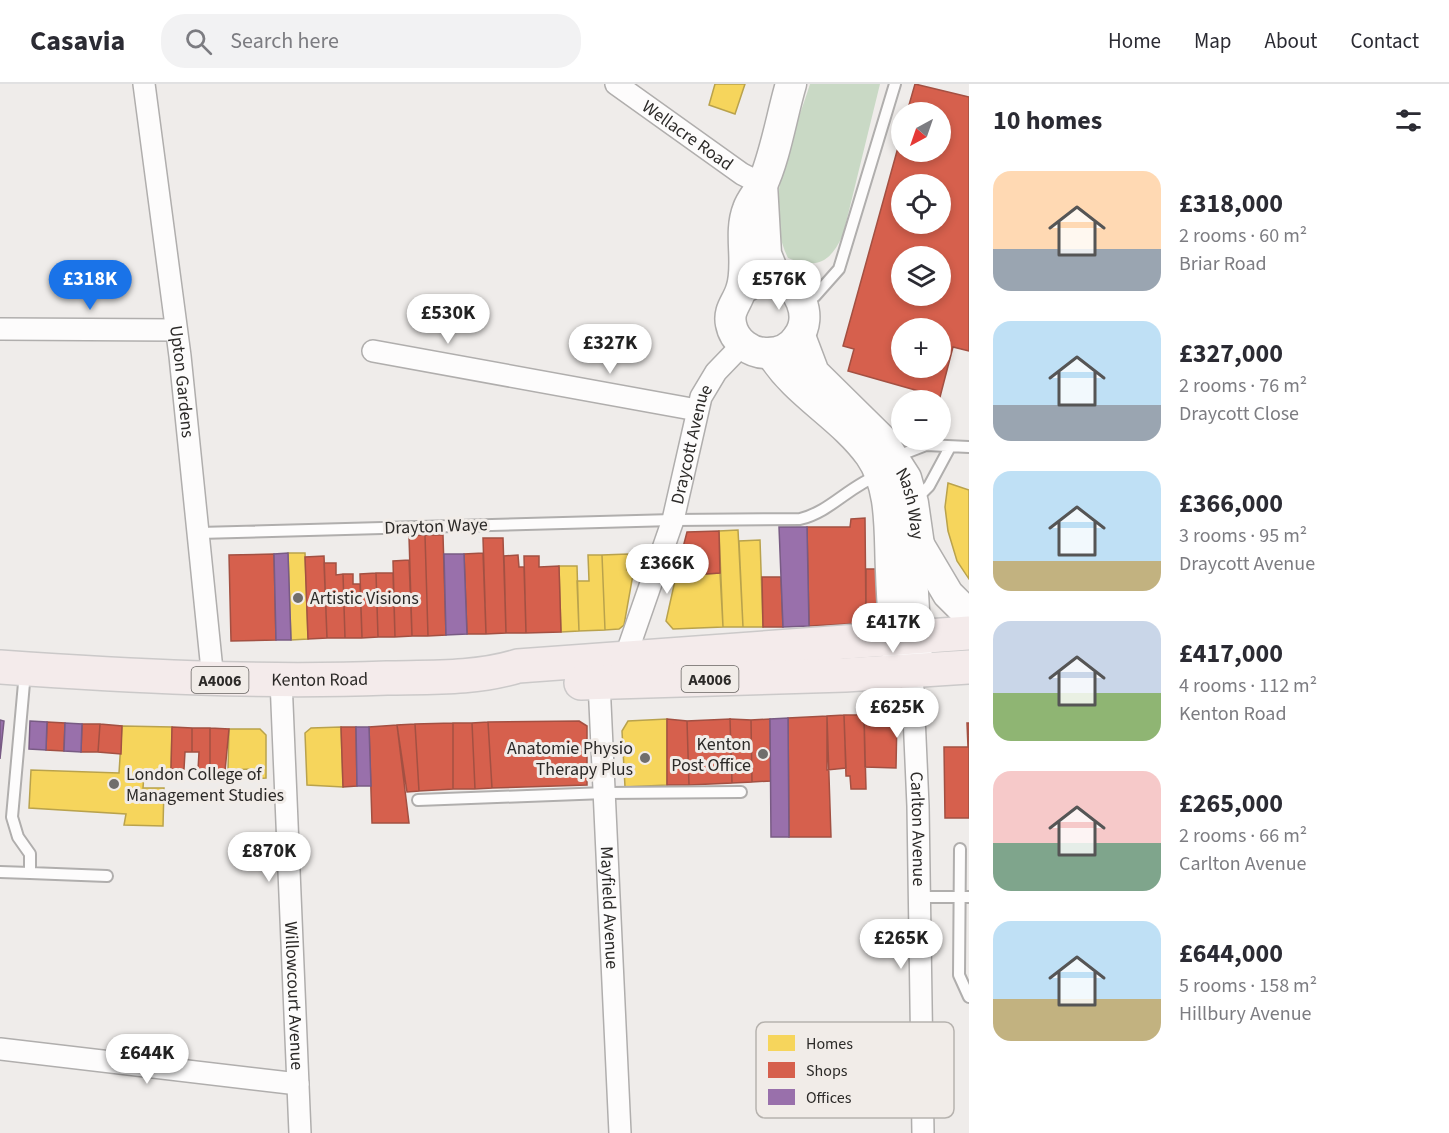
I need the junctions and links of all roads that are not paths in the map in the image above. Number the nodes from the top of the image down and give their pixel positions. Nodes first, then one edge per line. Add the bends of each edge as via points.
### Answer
1 (144, 84) edge
2 (791, 84) edge
3 (895, 84) edge
4 (620, 85) edge
5 (752, 179) junction
6 (776, 279) junction
7 (741, 290) junction
8 (803, 305) junction
9 (0, 329) edge
10 (176, 330) junction
11 (800, 336) junction
12 (743, 344) junction
13 (373, 351) dead end
14 (771, 353) junction
15 (697, 410) junction
16 (951, 447) edge
17 (969, 447) edge
18 (917, 450) edge
19 (948, 450) edge
20 (887, 466) junction
21 (913, 503) junction
22 (673, 520) junction
23 (199, 533) junction
24 (920, 545) junction
25 (969, 615) edge
26 (969, 633) edge
27 (905, 636) junction
28 (625, 658) junction
29 (969, 667) edge
30 (13, 668) edge
31 (910, 670) junction
32 (493, 674) junction
33 (213, 680) junction
34 (281, 680) junction
35 (599, 682) junction
36 (741, 792) dead end
37 (604, 793) junction
38 (418, 800) dead end
39 (960, 849) dead end
40 (0, 872) edge
41 (30, 873) junction
42 (107, 876) dead end
43 (964, 896) edge
44 (920, 897) junction
45 (969, 997) edge
46 (921, 1022) edge
47 (0, 1048) edge
48 (298, 1084) junction
49 (922, 1118) edge
50 (300, 1133) edge
51 (620, 1133) edge
52 (922, 1133) edge

1 - 10 street, Upton Gardens
2 - 5 street
3 - 8 lane via 839,269
4 - 5 street, Wellacre Road
5 - 6 street via 766,255
5 - 7 street via 744,223
6 - 7 street via 764,278
6 - 8 street via 792,289
7 - 12 street via 730,316 731,326
8 - 11 street via 805,316
9 - 10 street
10 - 23 street, Upton Gardens
11 - 14 street via 787,349
11 - 20 street, Nash Way via 814,373 869,425
12 - 14 street via 761,353
12 - 15 street, Draycott Avenue via 707,384
13 - 15 street
14 - 20 street, Nash Way via 784,374 870,456
15 - 22 street, Draycott Avenue
16 - 17 lane, Drayton Waye
18 - 20 lane, Drayton Waye
19 - 21 lane via 929,486
20 - 21 street, Nash Way via 906,478
20 - 22 lane, Drayton Waye via 817,514 800,519
20 - 27 street, Nash Way
21 - 24 street, Nash Way
22 - 23 lane, Drayton Waye
22 - 28 street, Draycott Avenue
23 - 33 street, Upton Gardens
24 - 25 street via 948,594
24 - 27 street, Nash Way
26 - 27 main road, Kenton Road / A4006
27 - 28 main road, Kenton Road / A4006
27 - 31 street
28 - 32 main road, Kenton Road / A4006 via 518,666
29 - 31 main road, Kenton Road / A4006
30 - 33 main road, Kenton Road / A4006
30 - 41 lane via 12,817 18,837 30,854
31 - 35 main road, Kenton Road / A4006
31 - 44 street, Carlton Avenue via 917,727
32 - 34 main road, Kenton Road / A4006
32 - 35 main road, Kenton Road / A4006 via 519,687
33 - 34 main road, Kenton Road / A4006
34 - 48 street, Willowcourt Avenue
35 - 37 street, Mayfield Avenue
36 - 37 lane
37 - 38 lane
37 - 51 street, Mayfield Avenue
39 - 43 lane
40 - 41 lane
41 - 42 lane
43 - 44 lane
43 - 45 lane via 959,975
44 - 46 street, Carlton Avenue
47 - 48 street
48 - 50 street, Willowcourt Avenue
49 - 52 street, Carlton Avenue

